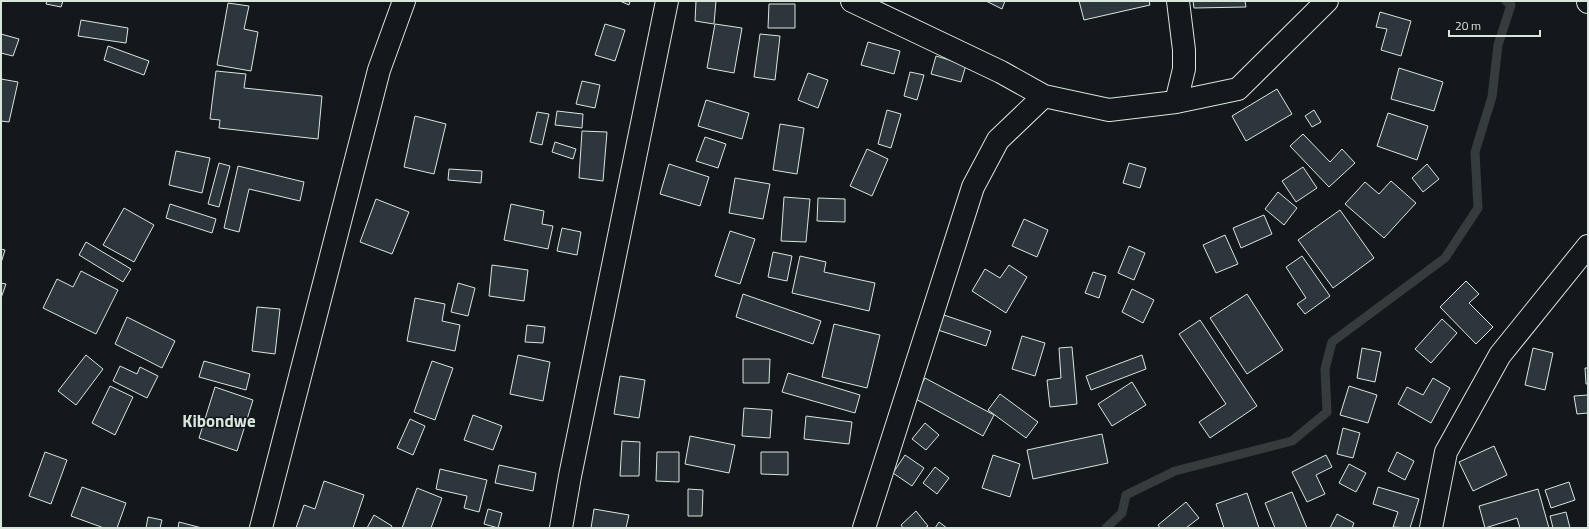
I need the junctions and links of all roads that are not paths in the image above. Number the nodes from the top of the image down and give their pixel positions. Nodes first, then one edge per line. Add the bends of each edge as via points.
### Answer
1 (404, 1) edge
2 (668, 1) edge
3 (852, 1) edge
4 (1178, 1) edge
5 (1328, 1) edge
6 (1044, 96) junction
7 (1176, 102) junction
8 (1588, 246) edge
9 (261, 528) edge
10 (561, 528) edge
11 (864, 528) edge
12 (1431, 528) edge

1 - 9 street via 379,70
2 - 10 street
3 - 6 street via 980,62
4 - 7 street via 1184,69
5 - 7 street via 1238,89
6 - 7 street via 1109,110
6 - 11 street via 998,140 973,187
8 - 12 street via 1500,355 1446,452

